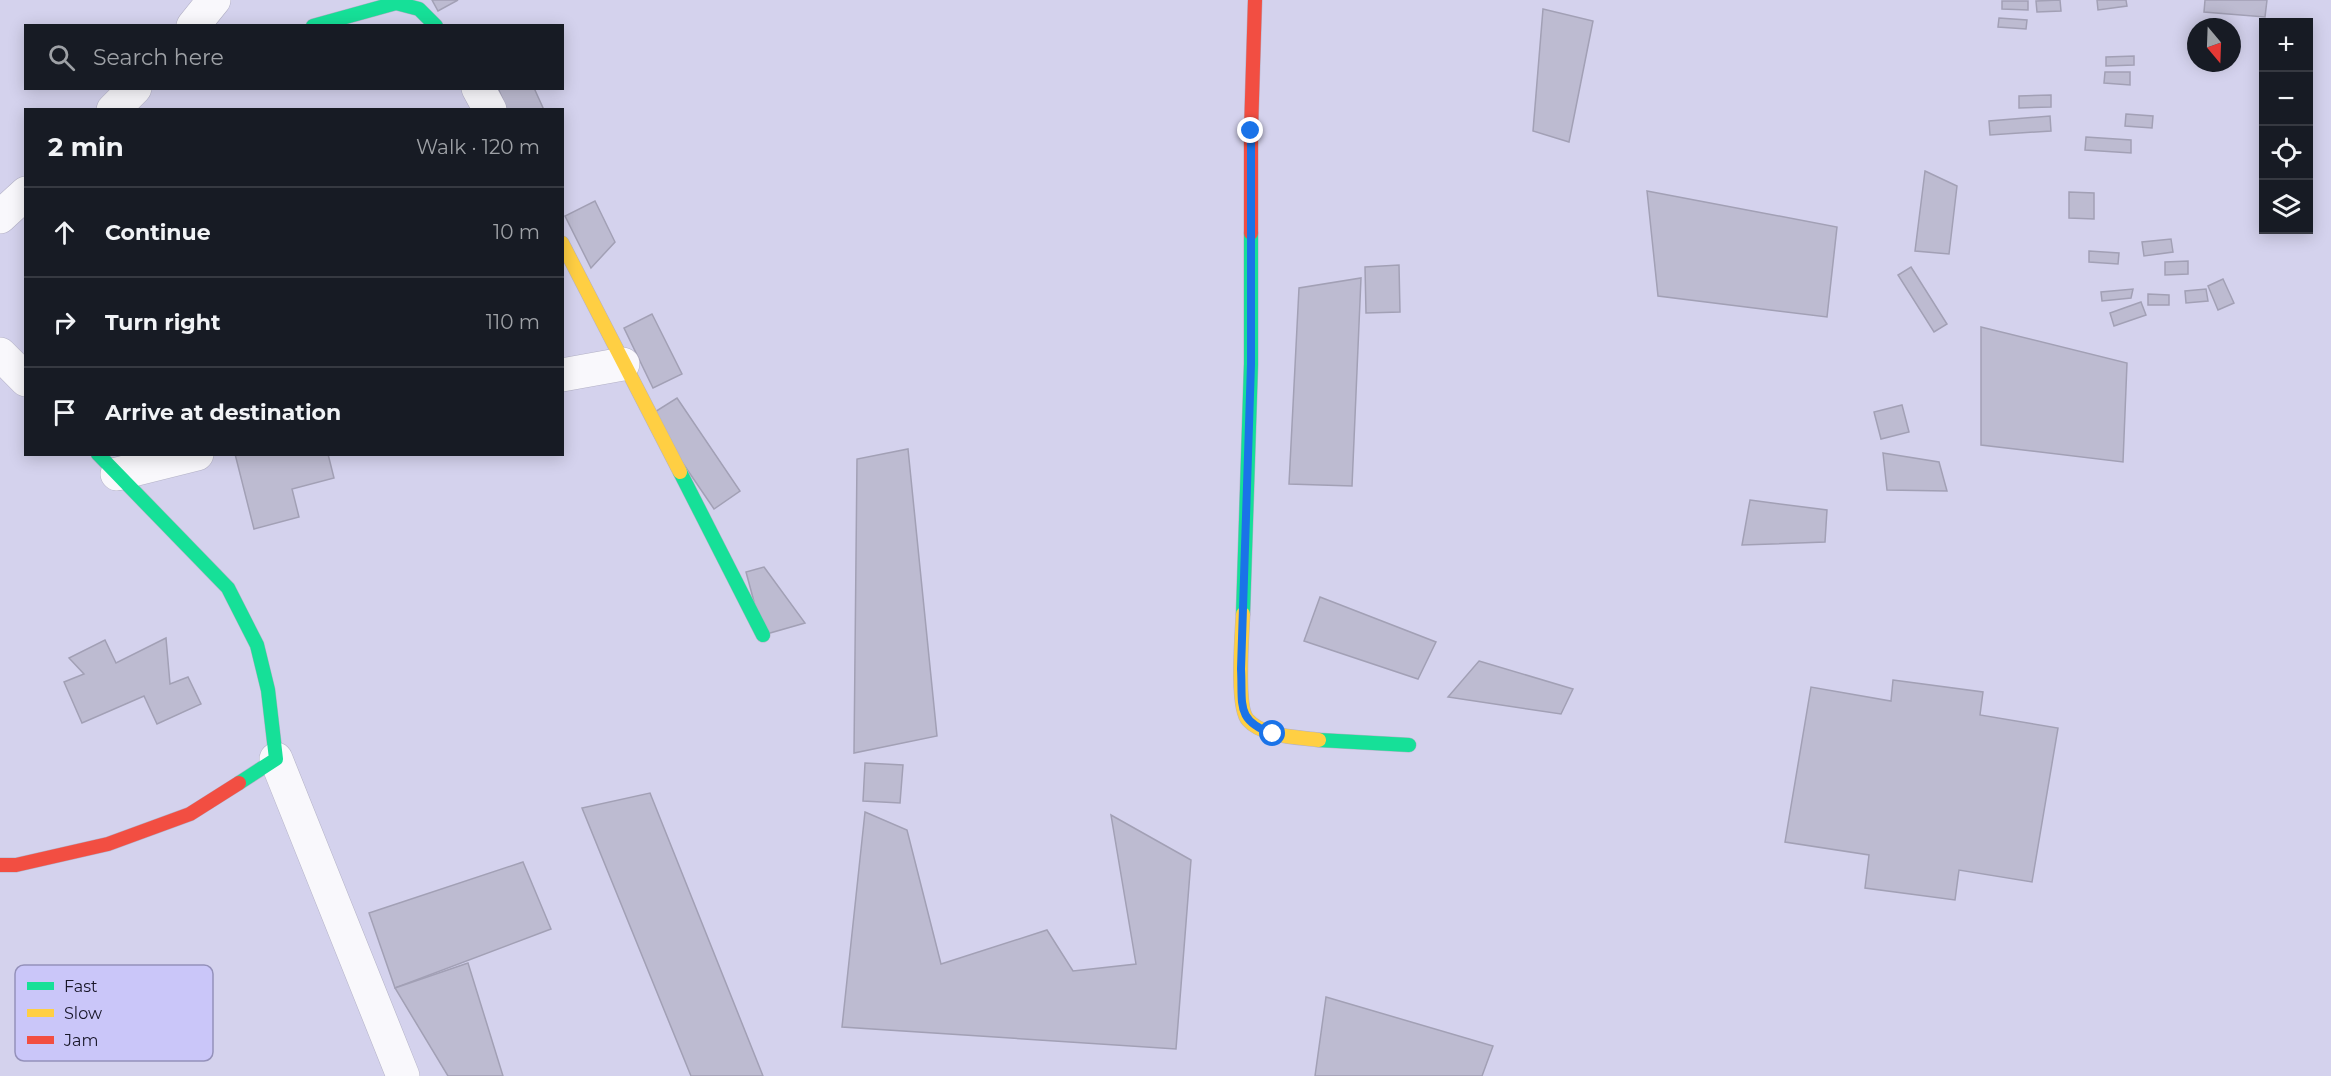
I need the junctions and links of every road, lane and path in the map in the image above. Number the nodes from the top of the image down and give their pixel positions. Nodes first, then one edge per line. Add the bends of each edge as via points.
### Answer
1 (214, 0) edge
2 (1255, 0) edge
3 (195, 24) edge
4 (320, 24) edge
5 (434, 24) edge
6 (133, 90) edge
7 (479, 90) edge
8 (115, 108) edge
9 (489, 108) edge
10 (24, 195) edge
11 (0, 217) edge
12 (564, 247) edge
13 (0, 354) edge
14 (623, 364) junction
15 (564, 375) edge
16 (24, 378) edge
17 (179, 456) edge
18 (107, 464) edge
19 (764, 635) dead end
20 (1409, 745) dead end
21 (276, 759) junction
22 (0, 865) edge
23 (403, 1076) edge

1 - 3 street
2 - 20 street via 1251,364 1241,669 1244,714 1252,724 1273,734
4 - 5 street via 396,3 418,9
6 - 8 street
7 - 9 street
10 - 11 street
12 - 14 street
13 - 16 street
14 - 15 street
14 - 19 street
17 - 18 street
18 - 21 street via 228,588 257,645 268,690
21 - 22 street via 190,814 108,844 16,865
21 - 23 street

